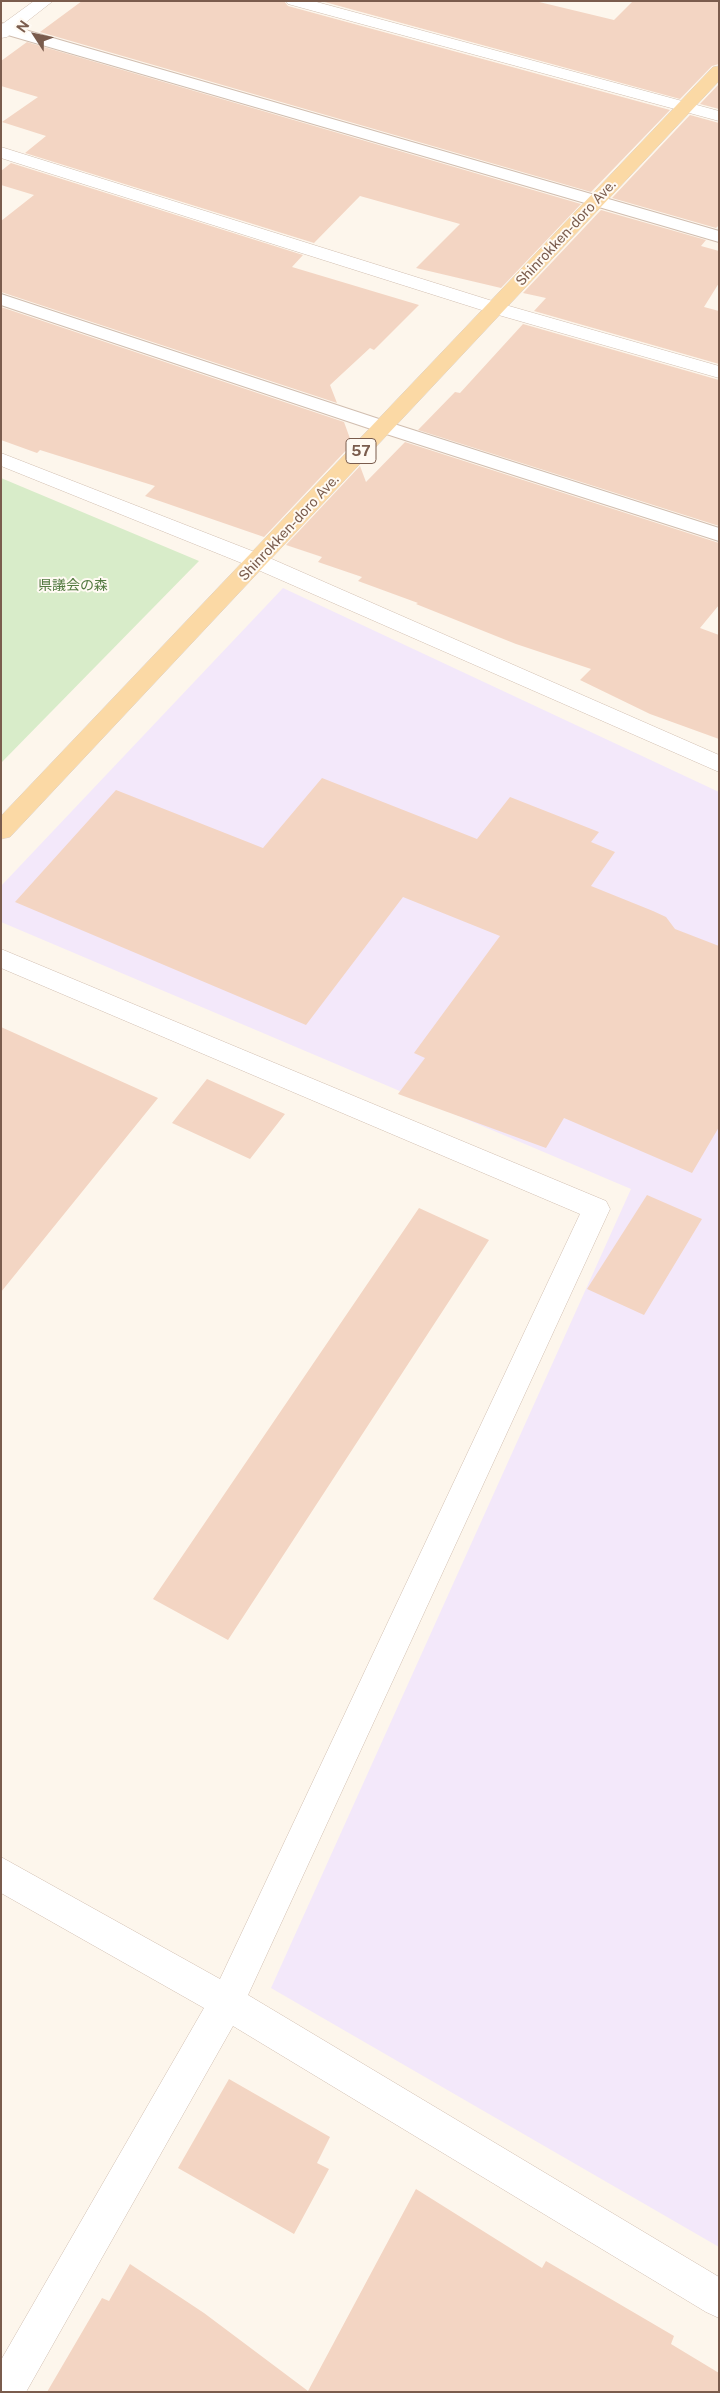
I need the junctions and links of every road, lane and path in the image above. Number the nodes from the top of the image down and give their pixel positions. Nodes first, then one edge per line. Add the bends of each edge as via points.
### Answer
1 (44, 1) edge
2 (294, 1) edge
3 (3, 30) edge
4 (719, 71) edge
5 (685, 107) junction
6 (719, 116) edge
7 (1, 152) edge
8 (595, 202) junction
9 (719, 237) edge
10 (1, 299) edge
11 (495, 308) junction
12 (719, 372) edge
13 (384, 427) junction
14 (1, 459) edge
15 (719, 535) edge
16 (257, 561) junction
17 (719, 764) edge
18 (1, 831) edge
19 (1, 958) edge
20 (1, 1874) edge
21 (227, 2002) junction
22 (719, 2299) edge
23 (7, 2388) edge

1 - 3 street
2 - 5 street
3 - 8 lane
4 - 5 main road, Shinrokken-doro Ave. / 57
5 - 6 street
5 - 8 main road, Shinrokken-doro Ave. / 57
7 - 11 street
8 - 9 lane
8 - 11 main road, Shinrokken-doro Ave. / 57
10 - 13 lane
11 - 12 street
11 - 13 main road, Shinrokken-doro Ave. / 57
13 - 15 lane
13 - 16 main road, Shinrokken-doro Ave. / 57
14 - 16 street
16 - 17 street
16 - 18 main road, Shinrokken-doro Ave. / 57
19 - 21 street via 596,1209
20 - 21 street
21 - 22 street
21 - 23 street

